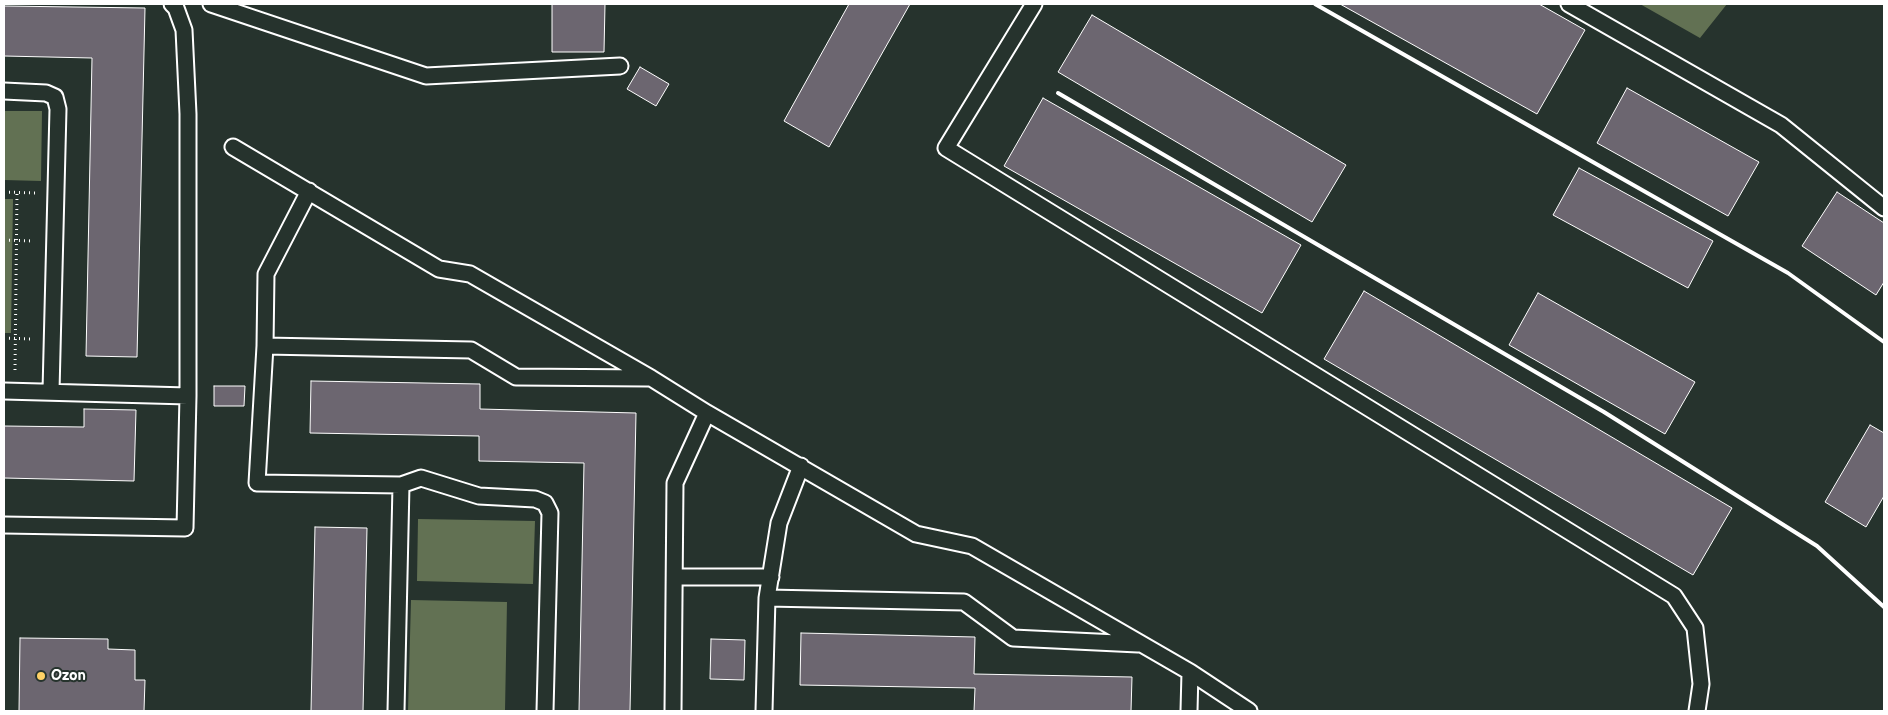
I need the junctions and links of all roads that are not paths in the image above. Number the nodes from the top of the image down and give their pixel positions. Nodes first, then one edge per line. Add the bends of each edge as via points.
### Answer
1 (172, 4) edge
2 (211, 4) edge
3 (1034, 4) edge
4 (1569, 4) edge
5 (620, 66) dead end
6 (4, 91) edge
7 (233, 147) dead end
8 (309, 191) junction
9 (1884, 208) edge
10 (265, 346) junction
11 (651, 378) junction
12 (9, 391) edge
13 (51, 391) junction
14 (188, 396) junction
15 (707, 413) junction
16 (801, 466) junction
17 (401, 485) junction
18 (4, 525) edge
19 (674, 577) junction
20 (771, 577) junction
21 (767, 598) junction
22 (1141, 644) junction
23 (1190, 672) junction
24 (761, 710) edge
25 (396, 711) edge
26 (545, 711) edge
27 (673, 711) edge
28 (1189, 711) edge
29 (1249, 711) edge
30 (1697, 711) edge

1 - 14 lane via 184,30 188,114
2 - 5 lane via 426,76
3 - 30 lane via 946,148 1674,596 1695,628 1701,684
4 - 9 lane via 1781,125
6 - 13 lane via 46,93 55,97 58,108
7 - 8 lane
8 - 10 lane via 266,274
8 - 11 lane via 439,268 470,274
10 - 11 lane via 471,350 516,377
10 - 17 lane via 257,483
11 - 15 lane
12 - 13 lane
13 - 14 lane
14 - 18 lane via 185,528
15 - 16 lane
15 - 19 lane via 675,483
16 - 20 lane via 779,523
16 - 22 lane via 916,534 972,546
17 - 25 lane
17 - 26 lane via 422,478 479,496 535,499 545,503 550,513
19 - 20 lane
19 - 27 lane
20 - 21 lane
21 - 22 lane via 964,602 1014,638
21 - 24 lane
22 - 23 lane
23 - 28 lane
23 - 29 lane

